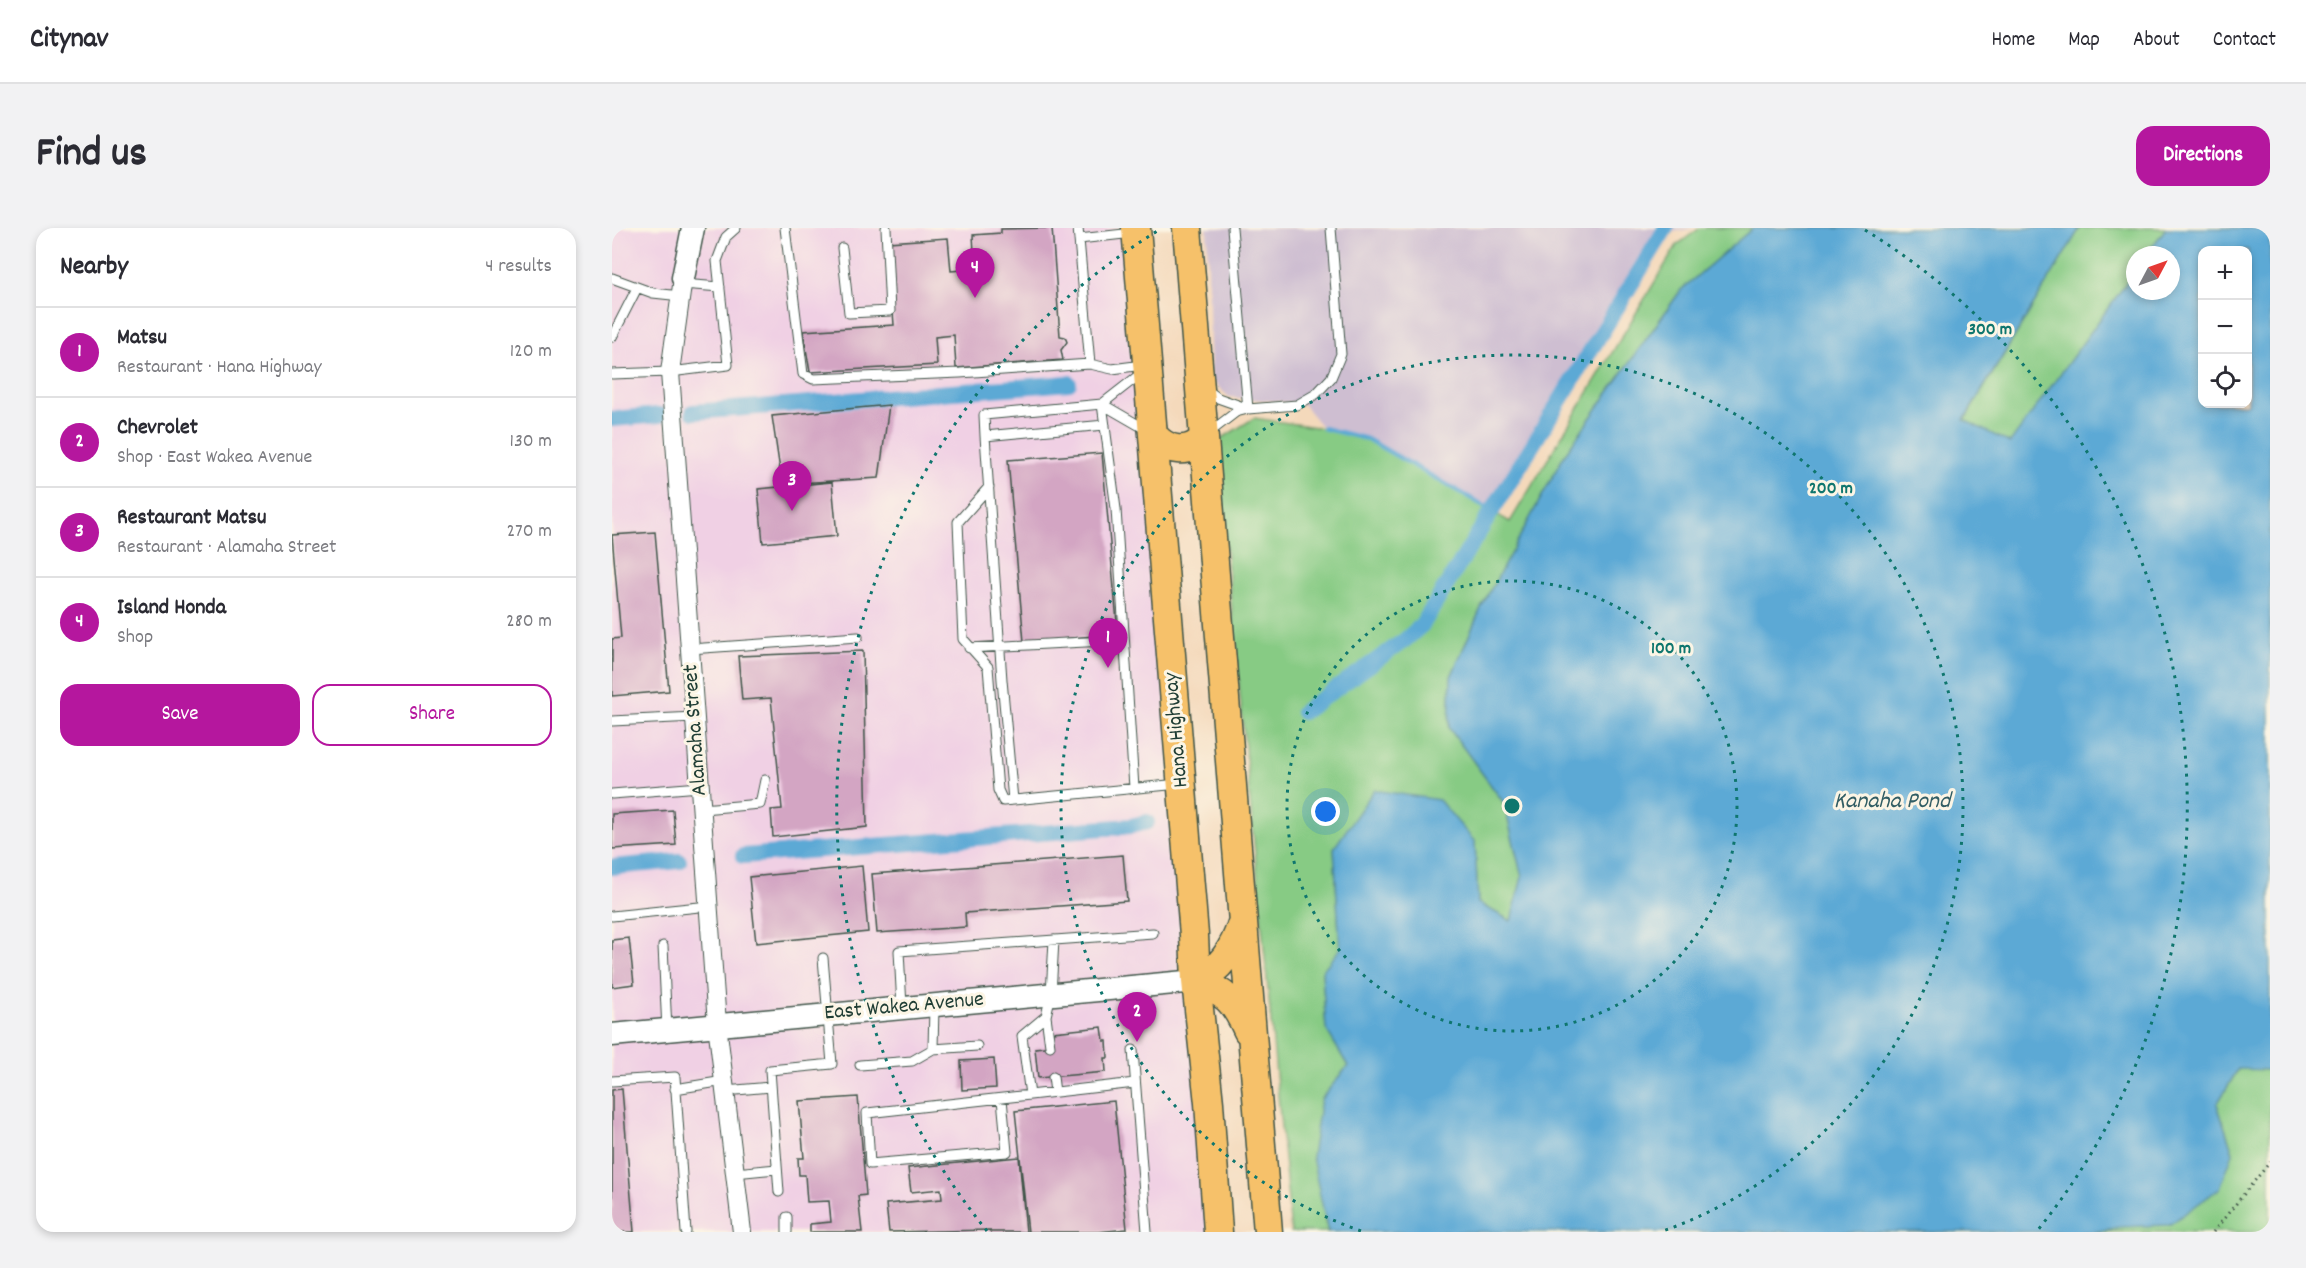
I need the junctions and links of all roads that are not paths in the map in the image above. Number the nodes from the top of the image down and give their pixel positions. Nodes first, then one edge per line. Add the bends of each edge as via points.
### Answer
1 (693, 228) edge
2 (736, 228) edge
3 (785, 228) edge
4 (886, 228) edge
5 (1078, 228) edge
6 (1187, 228) edge
7 (1232, 228) edge
8 (1331, 228) edge
9 (1137, 230) edge
10 (1079, 239) junction
11 (842, 248) dead end
12 (612, 278) edge
13 (682, 286) junction
14 (720, 287) junction
15 (637, 288) junction
16 (612, 337) edge
17 (1090, 364) junction
18 (1148, 367) junction
19 (670, 372) junction
20 (612, 374) edge
21 (1200, 381) junction
22 (1102, 404) junction
23 (1248, 409) junction
24 (1105, 425) junction
25 (1154, 434) junction
26 (985, 436) junction
27 (1204, 438) junction
28 (989, 487) junction
29 (858, 637) dead end
30 (1124, 640) junction
31 (1000, 646) junction
32 (969, 648) junction
33 (690, 649) junction
34 (695, 717) junction
35 (612, 721) edge
36 (765, 780) dead end
37 (1182, 783) junction
38 (700, 787) junction
39 (1134, 788) junction
40 (612, 794) edge
41 (1013, 800) junction
42 (702, 808) junction
43 (709, 906) junction
44 (612, 916) edge
45 (1243, 921) junction
46 (1153, 933) dead end
47 (1054, 940) junction
48 (663, 946) dead end
49 (824, 958) dead end
50 (1196, 981) junction
51 (1051, 994) junction
52 (934, 1004) junction
53 (902, 1007) junction
54 (828, 1014) junction
55 (1046, 1016) junction
56 (717, 1024) junction
57 (667, 1030) junction
58 (612, 1035) edge
59 (1253, 1045) junction
60 (977, 1046) dead end
61 (1050, 1046) dead end
62 (933, 1048) junction
63 (1133, 1050) dead end
64 (861, 1065) dead end
65 (1053, 1077) dead end
66 (612, 1081) edge
67 (1135, 1083) junction
68 (725, 1086) junction
69 (771, 1087) junction
70 (675, 1089) junction
71 (1055, 1092) junction
72 (1030, 1095) junction
73 (1002, 1099) junction
74 (777, 1169) junction
75 (735, 1173) junction
76 (779, 1192) dead end
77 (787, 1217) dead end
78 (686, 1232) edge
79 (742, 1232) edge
80 (788, 1232) edge
81 (1147, 1232) edge
82 (1218, 1232) edge
83 (1268, 1232) edge

1 - 13 street, Alamaha Street
2 - 14 lane via 726,237 717,261
3 - 17 lane via 803,374 813,379
4 - 11 lane via 890,311 849,313
5 - 10 lane
6 - 21 main road
7 - 23 lane
8 - 23 lane via 1341,354 1331,378 1316,394 1297,405
9 - 10 lane
9 - 18 main road, Hana Highway
10 - 17 lane
12 - 15 lane
13 - 14 lane
13 - 15 lane via 653,293
13 - 19 street, Alamaha Street
14 - 19 lane via 728,365
15 - 16 lane
17 - 18 lane via 1112,369
18 - 22 lane
18 - 25 main road, Hana Highway
19 - 20 lane
19 - 33 street, Alamaha Street
21 - 23 lane via 1218,398
21 - 27 main road
22 - 24 lane
22 - 25 lane
22 - 26 lane via 984,415
23 - 27 lane via 1225,419
24 - 26 lane
24 - 30 lane via 1116,509
25 - 27 main road via 1166,446 1180,450 1193,447
25 - 37 main road, Hana Highway
26 - 28 lane
27 - 45 main road
28 - 31 lane
28 - 32 lane via 958,522 963,639
29 - 33 lane
30 - 31 lane
30 - 39 lane
31 - 32 lane
31 - 41 lane
32 - 41 lane via 988,667 998,790 1003,801
33 - 34 street, Alamaha Street
34 - 35 lane
34 - 38 street, Alamaha Street
36 - 42 lane via 760,804
37 - 39 lane
37 - 50 main road, Hana Highway
38 - 40 lane
38 - 42 street, Alamaha Street
39 - 41 lane
42 - 43 street, Alamaha Street
43 - 44 lane
43 - 56 street, Alamaha Street
45 - 50 main road via 1222,962
45 - 59 main road
46 - 47 lane
47 - 51 lane
47 - 53 lane via 899,951
48 - 57 lane
49 - 54 lane
50 - 51 street, East Wakea Avenue
50 - 59 main road via 1227,997 1243,1019
50 - 82 main road, Hana Highway
51 - 52 street, East Wakea Avenue
51 - 55 lane
52 - 53 street, East Wakea Avenue
52 - 62 lane
53 - 54 street, East Wakea Avenue
54 - 56 street, East Wakea Avenue
54 - 69 lane via 832,1064 770,1070
55 - 61 lane
55 - 72 lane via 1022,1036
56 - 57 street, East Wakea Avenue
56 - 68 street, Alamaha Street
57 - 58 street, East Wakea Avenue
59 - 83 main road
60 - 62 lane
62 - 64 lane via 912,1061
63 - 67 lane
65 - 71 lane
66 - 70 lane via 675,1077
67 - 71 lane
67 - 81 lane
68 - 69 lane
68 - 70 lane
68 - 75 street, Alamaha Street
69 - 74 lane
70 - 78 lane
71 - 72 lane
72 - 73 lane
73 - 73 lane via 867,1113 870,1164 1007,1152
74 - 75 lane
74 - 76 lane
75 - 79 street, Alamaha Street
77 - 80 lane

